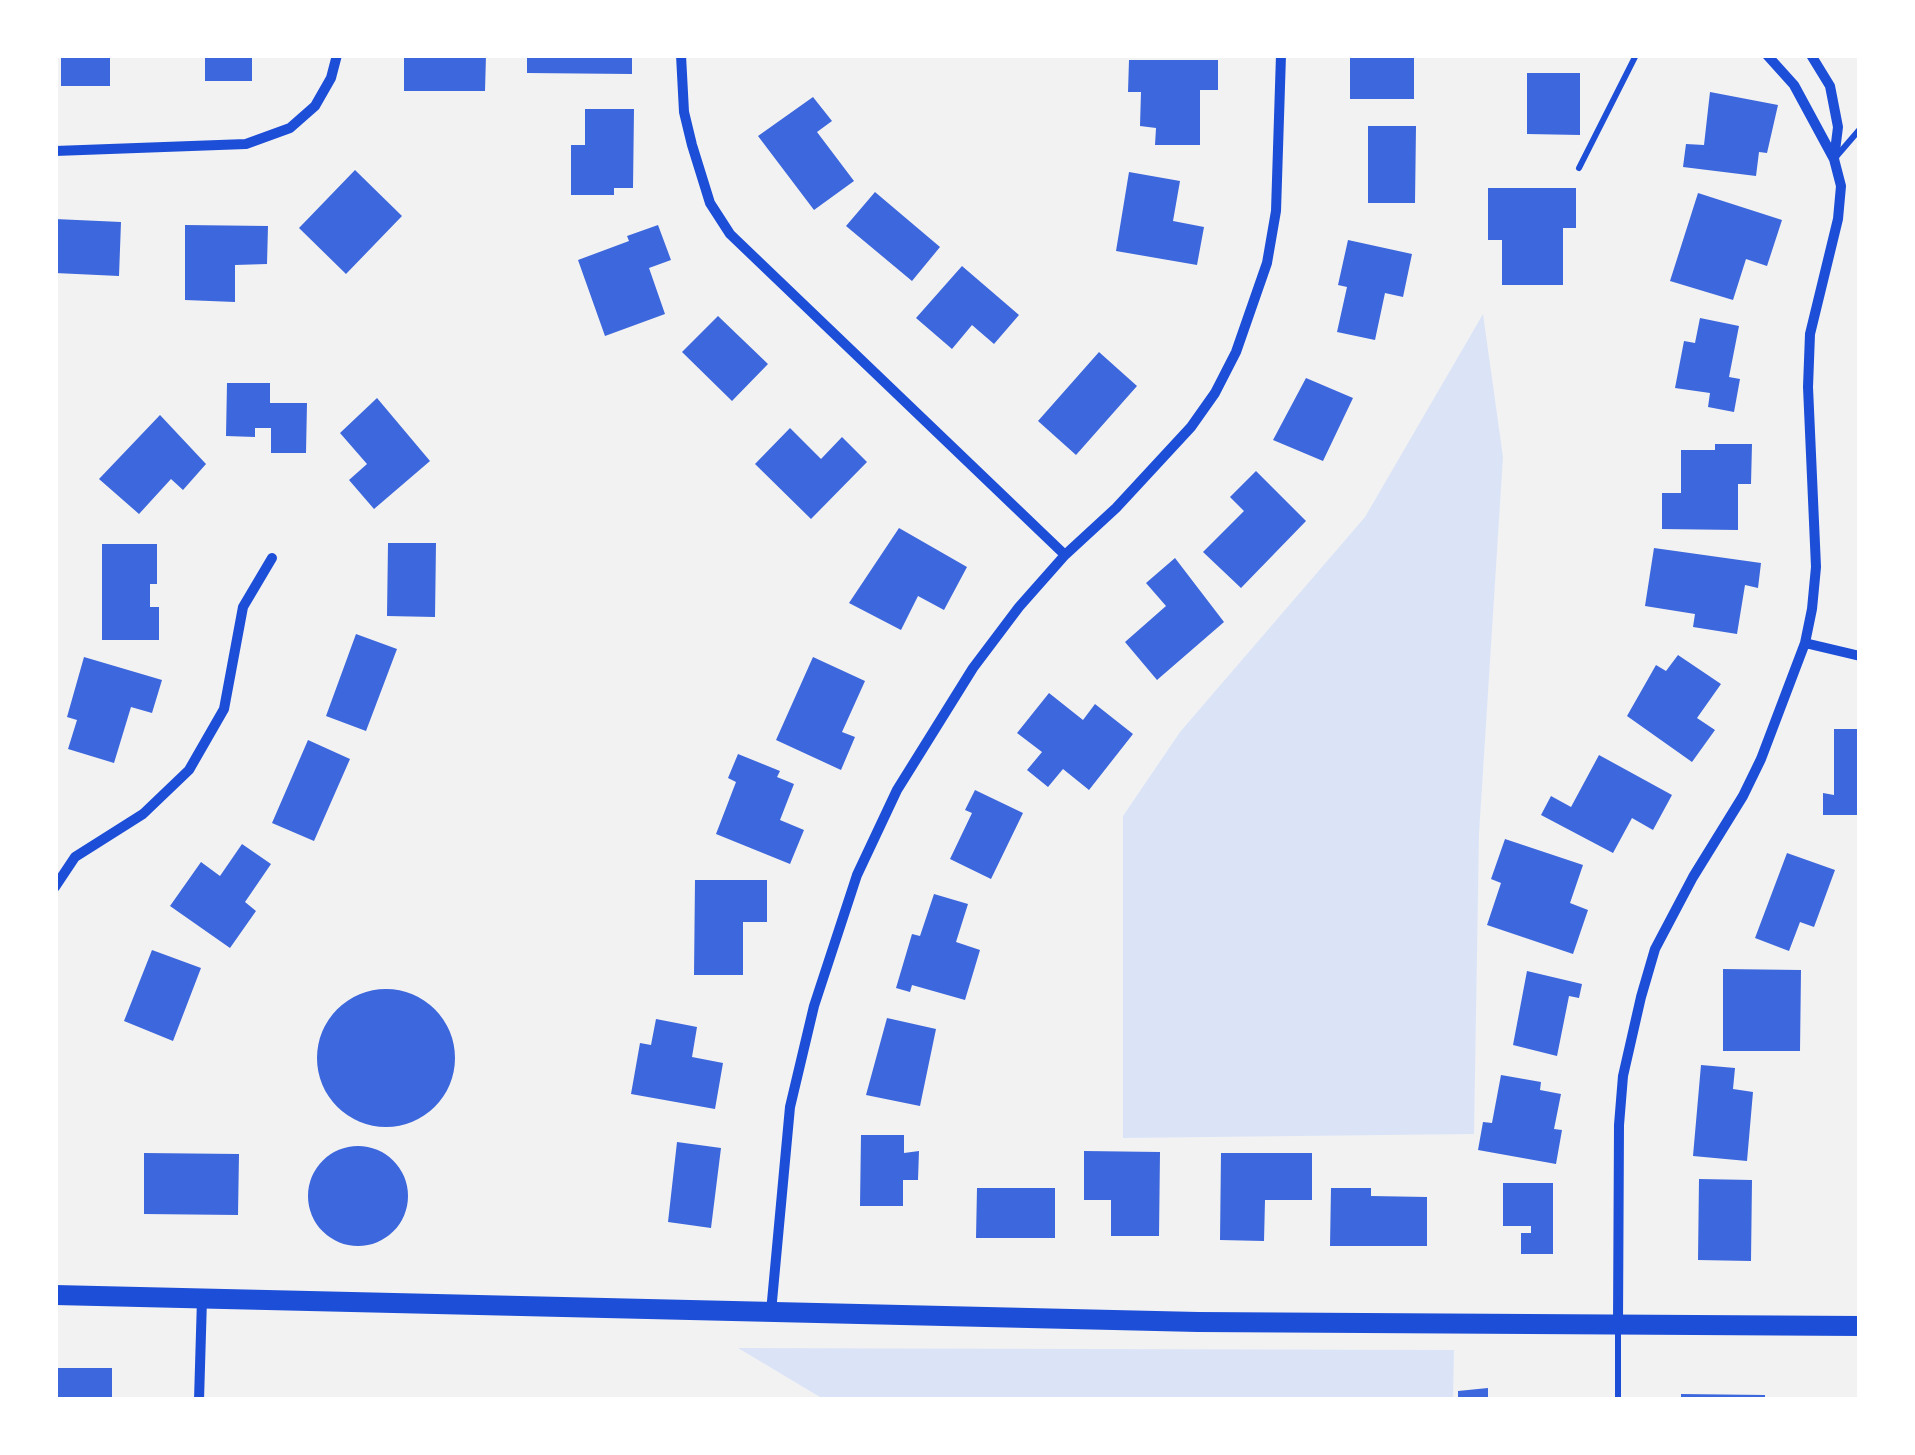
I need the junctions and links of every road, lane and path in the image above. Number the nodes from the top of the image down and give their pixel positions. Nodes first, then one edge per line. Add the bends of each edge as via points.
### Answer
1 (337, 55) edge
2 (681, 55) edge
3 (1282, 55) edge
4 (1636, 55) edge
5 (1767, 55) edge
6 (1810, 55) edge
7 (1860, 130) edge
8 (55, 151) edge
9 (1834, 158) junction
10 (1579, 168) dead end
11 (1065, 555) junction
12 (272, 558) dead end
13 (1805, 642) junction
14 (1860, 656) edge
15 (55, 887) edge
16 (55, 1294) edge
17 (202, 1299) junction
18 (771, 1312) junction
19 (1618, 1325) junction
20 (1860, 1326) edge
21 (199, 1400) edge
22 (1618, 1400) edge

1 - 8 street via 315,106 290,128 246,144
2 - 11 street via 684,112 696,160 730,234
3 - 11 street via 1276,212 1268,263 1236,352 1182,438
4 - 10 lane
5 - 9 street via 1794,85
6 - 9 street via 1830,86 1838,126
7 - 9 lane
9 - 13 street via 1841,186 1838,219 1810,334 1816,567
11 - 18 street via 1018,607 938,720 857,875 818,992 790,1107
12 - 15 street via 243,608 224,709 188,770 143,814 75,857
13 - 14 street
13 - 19 street via 1761,760 1654,949 1640,997 1622,1092
16 - 17 main road
17 - 18 main road
17 - 21 street
18 - 19 main road
19 - 20 main road
19 - 22 lane

